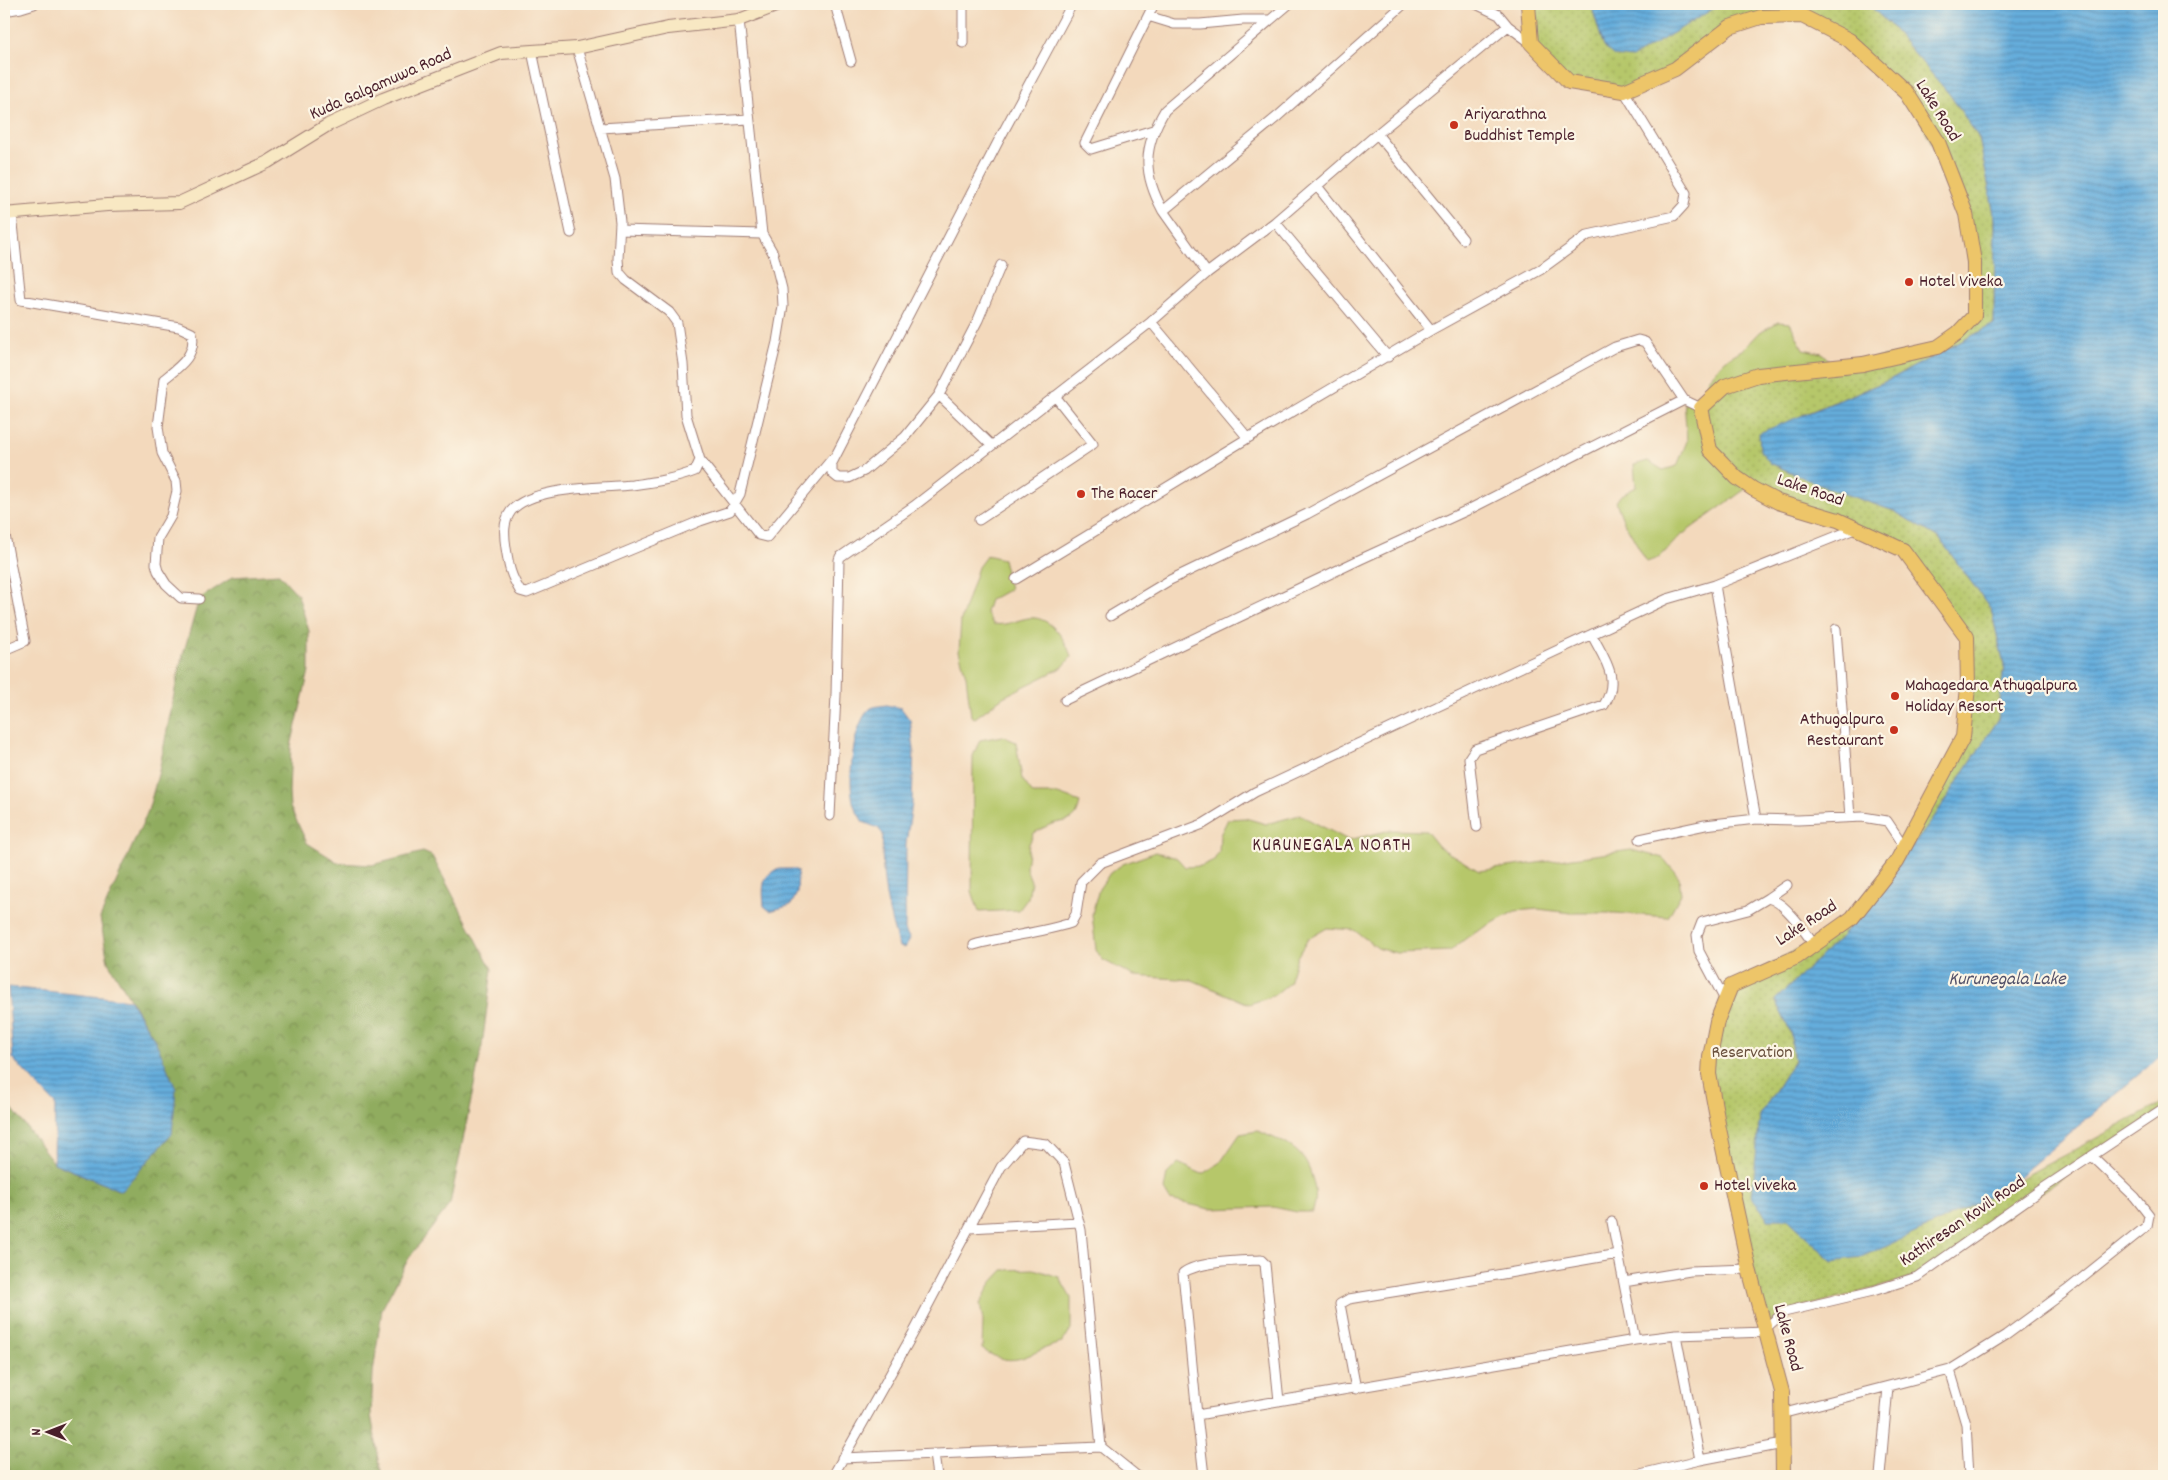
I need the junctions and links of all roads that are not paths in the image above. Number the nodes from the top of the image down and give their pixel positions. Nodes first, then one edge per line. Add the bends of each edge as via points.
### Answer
1 (34, 4) edge
2 (781, 4) edge
3 (835, 4) edge
4 (963, 4) edge
5 (1072, 4) edge
6 (1154, 4) edge
7 (1289, 4) edge
8 (1404, 4) edge
9 (1476, 4) edge
10 (1528, 4) edge
11 (4, 11) edge
12 (1148, 16) junction
13 (739, 20) junction
14 (1270, 20) junction
15 (1508, 26) junction
16 (963, 42) dead end
17 (1531, 42) junction
18 (577, 48) junction
19 (532, 51) junction
20 (850, 61) dead end
21 (1624, 91) junction
22 (749, 119) junction
23 (601, 128) junction
24 (1153, 130) junction
25 (1377, 134) junction
26 (1316, 186) junction
27 (1164, 211) junction
28 (8, 214) edge
29 (1276, 222) junction
30 (620, 230) junction
31 (571, 233) dead end
32 (762, 234) junction
33 (1463, 239) dead end
34 (1001, 265) dead end
35 (1207, 273) junction
36 (1151, 322) junction
37 (1431, 330) junction
38 (1388, 356) junction
39 (939, 396) junction
40 (1055, 396) junction
41 (1684, 400) junction
42 (1701, 408) junction
43 (1248, 438) junction
44 (990, 445) junction
45 (836, 454) junction
46 (700, 460) junction
47 (735, 504) junction
48 (979, 520) dead end
49 (1857, 528) junction
50 (4, 530) edge
51 (1016, 579) dead end
52 (1715, 585) junction
53 (199, 599) dead end
54 (1110, 616) dead end
55 (1836, 628) dead end
56 (1592, 635) junction
57 (4, 650) edge
58 (1065, 700) dead end
59 (830, 816) dead end
60 (1850, 817) junction
61 (1756, 819) junction
62 (1478, 827) dead end
63 (1640, 839) dead end
64 (1905, 848) junction
65 (1786, 885) dead end
66 (1768, 898) junction
67 (1814, 944) junction
68 (974, 945) dead end
69 (1725, 1000) junction
70 (2164, 1108) edge
71 (2092, 1156) junction
72 (1079, 1222) junction
73 (1612, 1222) dead end
74 (970, 1228) junction
75 (1618, 1254) junction
76 (1749, 1269) junction
77 (1624, 1282) junction
78 (1766, 1330) junction
79 (1676, 1335) junction
80 (1635, 1340) junction
81 (1950, 1370) junction
82 (1888, 1387) junction
83 (1356, 1389) junction
84 (1279, 1401) junction
85 (1781, 1414) junction
86 (1197, 1415) junction
87 (1783, 1444) junction
88 (1101, 1447) junction
89 (934, 1454) junction
90 (842, 1458) junction
91 (1700, 1460) junction
92 (833, 1476) edge
93 (937, 1476) edge
94 (1137, 1476) edge
95 (1204, 1476) edge
96 (1632, 1476) edge
97 (1783, 1476) edge
98 (1880, 1476) edge
99 (1969, 1476) edge

1 - 11 street
2 - 13 street, Kuda Galgamuwa Road
3 - 20 street
4 - 16 street
5 - 45 street
6 - 12 street
7 - 14 street
8 - 27 street via 1278,116
9 - 15 street via 1499,15
10 - 17 main road
12 - 14 street via 1174,24
12 - 24 street via 1085,143 1091,149
13 - 18 street, Kuda Galgamuwa Road via 668,28
13 - 22 street
14 - 24 street via 1165,110
15 - 17 street
15 - 25 street
17 - 21 main road via 1570,82
18 - 19 street, Kuda Galgamuwa Road
18 - 23 street
19 - 28 street, Kuda Galgamuwa Road via 501,53 384,99 328,125 268,162 179,203 107,205
19 - 31 street
21 - 37 street via 1686,193 1684,205 1674,216 1588,235 1540,270
21 - 42 main road, Lake Road via 1675,69 1730,27 1761,17 1802,16 1849,40 1907,93 1938,142 1966,214 1974,262 1974,316 1958,333 1938,347 1864,364 1758,375 1725,386
22 - 23 street
22 - 32 street
23 - 30 street via 615,179
24 - 27 street via 1148,147 1148,166 1156,198
25 - 26 street
25 - 33 street
26 - 29 street
26 - 37 street
27 - 35 street
28 - 53 street via 21,300 179,327 192,333 194,340 186,362 164,379 160,403 158,427 162,452 176,481 177,491 171,516 158,538 156,564 166,584 181,598
29 - 35 street
29 - 38 street
30 - 32 street
30 - 46 street via 619,272 669,312 676,324 683,364 686,415
32 - 47 street via 773,253 783,306 748,466
34 - 39 street via 978,320
35 - 36 street
36 - 40 street
36 - 43 street
37 - 38 street
38 - 43 street
39 - 44 street
39 - 45 street via 905,437 864,471 850,478 838,478 832,473
40 - 44 street
40 - 48 street via 1093,444
41 - 42 street
41 - 54 street via 1645,342 1638,340 1614,347 1307,514 1170,580
41 - 58 street via 1470,509
42 - 49 main road, Lake Road via 1710,450 1737,478 1778,502
43 - 51 street
44 - 59 street via 914,506 840,557
45 - 47 street via 767,537 759,534
46 - 47 street
46 - 47 street via 696,471 680,477 632,485 561,490 523,502 511,512 504,530 510,574 520,590 528,593 730,511
49 - 52 street
49 - 64 main road, Lake Road via 1903,550 1967,637 1968,687 1963,737
50 - 57 street via 25,641
52 - 56 street via 1667,599
52 - 61 street
55 - 60 street
56 - 62 street via 1611,672 1612,693 1604,705 1476,749 1469,758
56 - 68 street via 1255,792 1203,824 1100,863 1081,882 1076,914 1071,923
60 - 61 street
60 - 64 street via 1887,821
61 - 63 street via 1705,825
64 - 67 main road, Lake Road via 1852,918
65 - 66 street
66 - 67 street via 1775,900
66 - 69 street via 1748,910 1702,922 1697,935 1699,951
67 - 69 main road, Lake Road via 1797,957 1731,986
69 - 76 main road, Lake Road via 1717,1021 1710,1074
70 - 71 street, Kathiresan Kovil Road
71 - 78 street, Kathiresan Kovil Road via 1917,1277 1784,1312
71 - 81 street via 2135,1197 2149,1216 2147,1226 2006,1335
72 - 74 street
72 - 74 street via 1064,1163 1046,1144 1023,1140 1001,1167
72 - 88 street
73 - 75 street
74 - 90 street
75 - 77 street
75 - 83 street via 1349,1299 1340,1304
76 - 77 street via 1690,1270
76 - 78 main road, Lake Road
77 - 80 street
78 - 79 street
78 - 85 main road, Lake Road via 1782,1392
79 - 80 street
79 - 91 street
80 - 83 street
81 - 82 street
81 - 99 street via 1966,1424
82 - 85 street
82 - 98 street
83 - 84 street
84 - 86 street
84 - 86 street via 1265,1264 1261,1260 1229,1262 1189,1269 1183,1274
85 - 87 main road, Lake Road
86 - 95 street
87 - 91 street
87 - 97 main road, Lake Road
88 - 89 street
88 - 94 street
89 - 90 street
89 - 93 street
90 - 92 street
91 - 96 street

